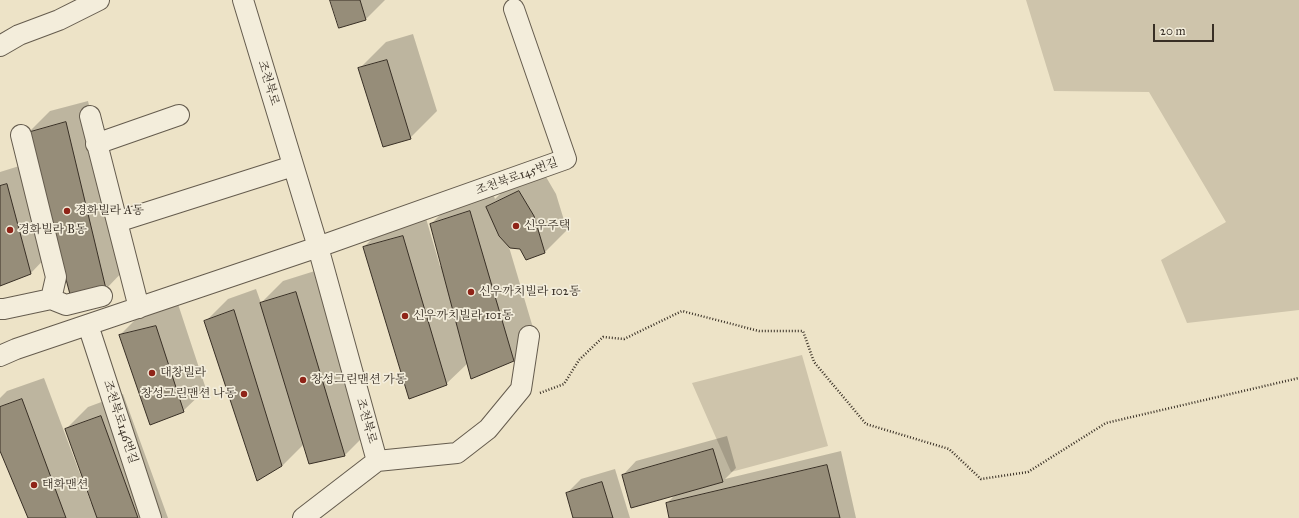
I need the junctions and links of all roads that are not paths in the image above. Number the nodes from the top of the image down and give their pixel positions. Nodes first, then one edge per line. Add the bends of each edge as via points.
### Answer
1 (99, 0) edge
2 (243, 0) edge
3 (514, 9) dead end
4 (0, 46) edge
5 (90, 116) dead end
6 (179, 116) dead end
7 (21, 135) dead end
8 (96, 144) junction
9 (293, 166) junction
10 (117, 222) junction
11 (318, 247) junction
12 (102, 296) dead end
13 (51, 299) junction
14 (139, 308) junction
15 (0, 309) edge
16 (88, 325) junction
17 (529, 336) dead end
18 (0, 356) edge
19 (377, 461) junction
20 (151, 518) edge
21 (303, 518) edge

1 - 4 street
2 - 9 street, 조천북로
3 - 11 street, 조천북로145번길 via 566,159
5 - 8 street
6 - 8 street
7 - 13 street via 56,277
8 - 10 street
9 - 10 street
9 - 11 street, 조천북로
10 - 14 street
11 - 14 street
11 - 19 street, 조천북로
12 - 13 street via 66,305
13 - 15 street
14 - 16 street
16 - 18 street
16 - 20 street, 조천북로146번길
17 - 19 street via 521,389 488,429 457,453
19 - 21 street

